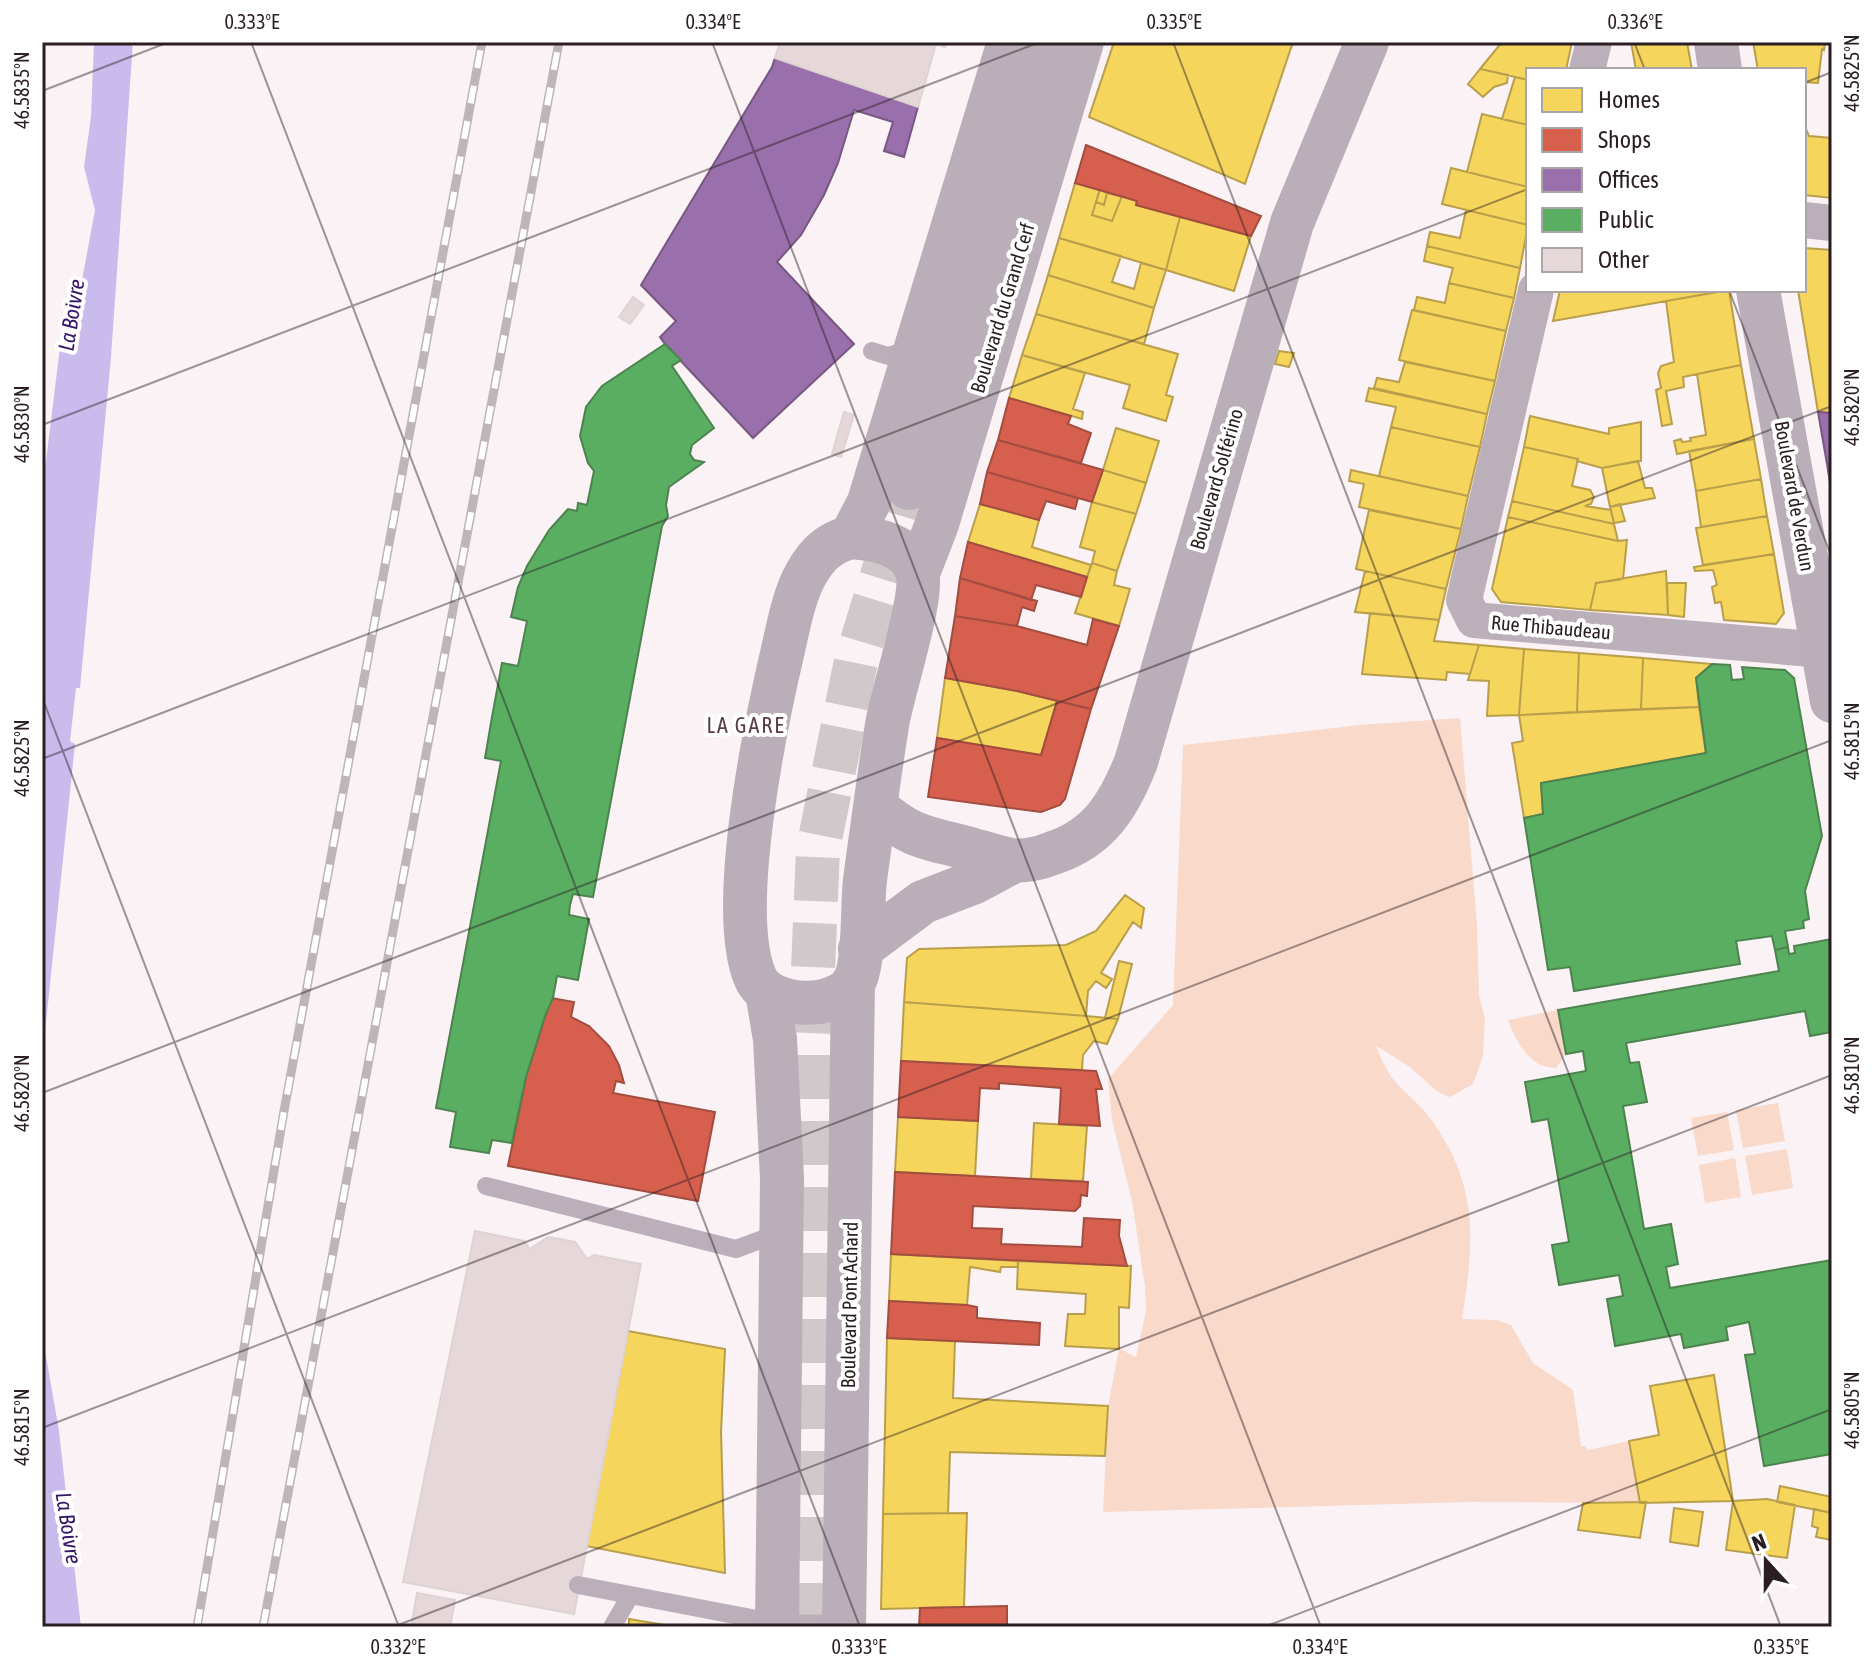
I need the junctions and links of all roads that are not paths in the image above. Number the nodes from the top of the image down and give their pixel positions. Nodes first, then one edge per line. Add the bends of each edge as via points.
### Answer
1 (1009, 42) edge
2 (1045, 42) edge
3 (1082, 42) edge
4 (1367, 42) edge
5 (1594, 42) edge
6 (1716, 42) edge
7 (1588, 68) edge
8 (1720, 68) edge
9 (1806, 220) edge
10 (1832, 223) edge
11 (1536, 292) edge
12 (1758, 292) edge
13 (915, 348) junction
14 (872, 351) dead end
15 (909, 488) tunnel mouth
16 (851, 537) junction
17 (918, 573) junction
18 (1823, 650) junction
19 (1832, 701) edge
20 (876, 807) junction
21 (1014, 861) junction
22 (856, 966) junction
23 (767, 992) junction
24 (486, 1186) dead end
25 (782, 1232) junction
26 (578, 1585) dead end
27 (630, 1596) junction
28 (777, 1625) edge
29 (844, 1625) edge
30 (612, 1627) edge

1 - 13 street
2 - 15 street, Boulevard du Grand Cerf
3 - 17 street, Boulevard du Grand Cerf
4 - 21 street, Boulevard Solférino via 1292,223 1123,793 1089,837 1042,857
5 - 7 street
6 - 8 street
9 - 10 street
11 - 18 street, Rue Thibaudeau via 1464,600 1474,620 1548,639
12 - 18 street, Boulevard de Verdun
13 - 14 lane via 888,356
13 - 16 street via 869,502
16 - 17 street via 897,548
16 - 23 street via 821,551 805,576 762,756 752,818 746,926 755,976
17 - 20 street, Boulevard du Grand Cerf via 917,606 889,713
18 - 19 street, Boulevard de Verdun
20 - 21 street, Boulevard Solférino via 914,836
20 - 22 street, Boulevard Pont Achard
21 - 22 street, Boulevard Solférino via 923,902
22 - 23 street, Boulevard Solférino via 828,998 794,1003
22 - 29 street, Boulevard Pont Achard
23 - 25 street via 776,1048
24 - 25 lane via 736,1249
25 - 28 street
26 - 27 lane
27 - 28 lane
27 - 30 lane
28 - 29 lane

